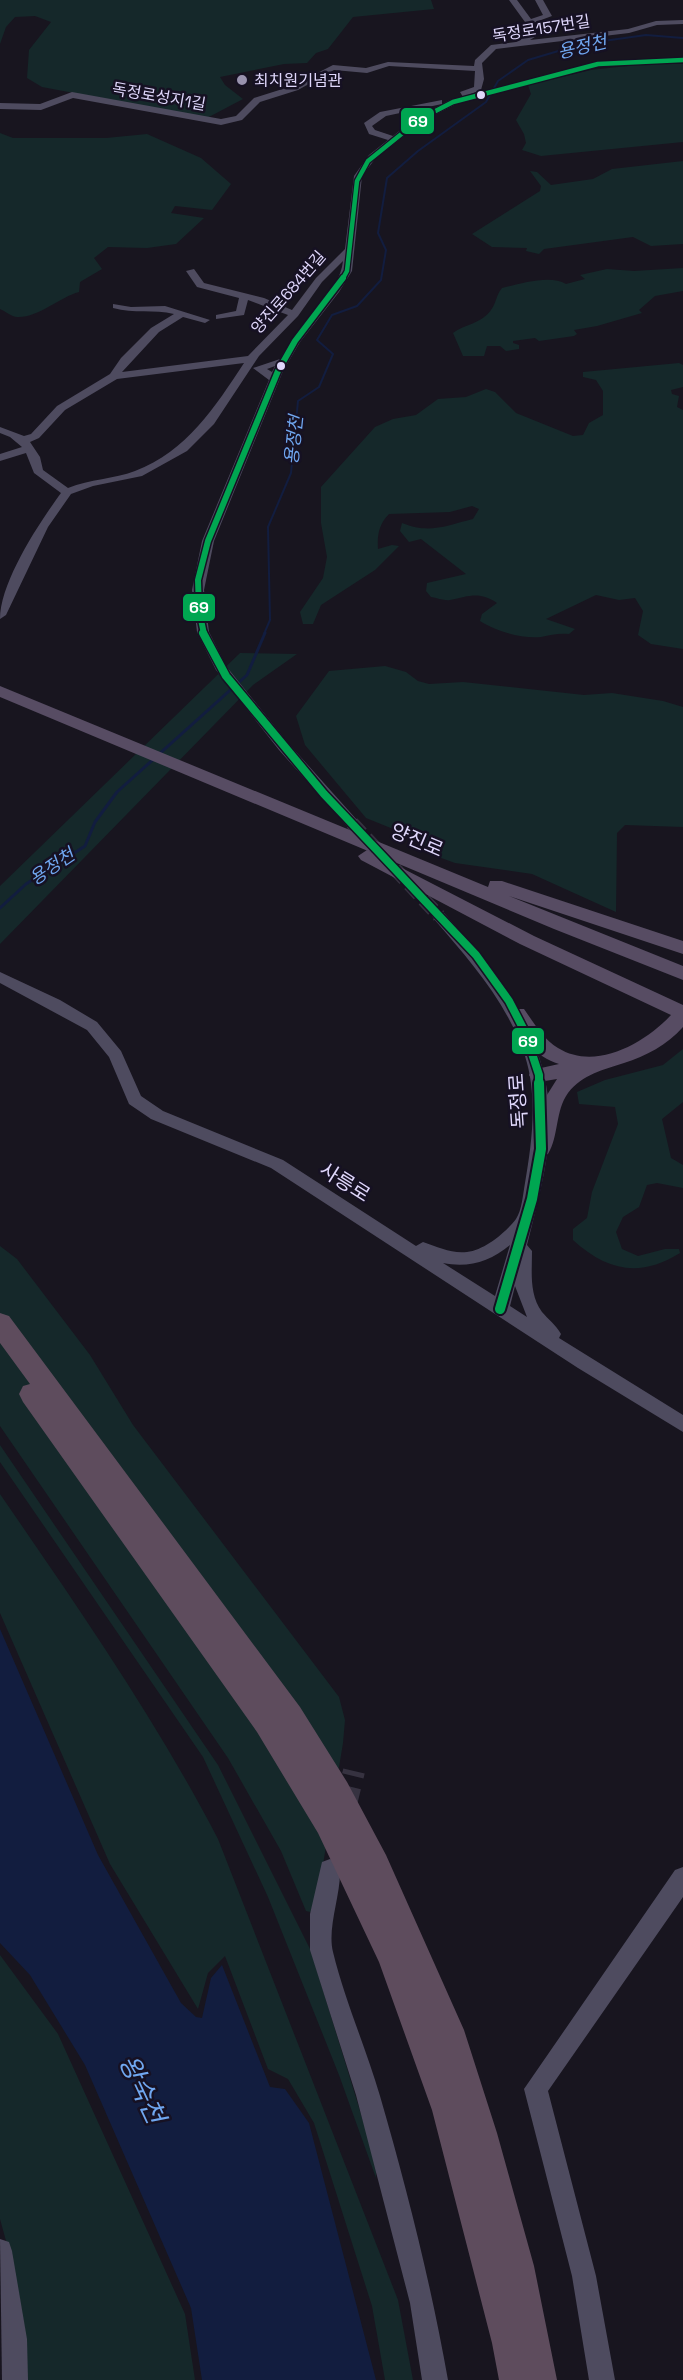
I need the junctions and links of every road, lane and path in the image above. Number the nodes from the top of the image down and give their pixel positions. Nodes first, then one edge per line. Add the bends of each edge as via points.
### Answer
1 (513, 0) edge
2 (539, 0) edge
3 (530, 22) junction
4 (683, 22) edge
5 (517, 45) junction
6 (683, 60) edge
7 (477, 69) junction
8 (0, 106) edge
9 (420, 119) junction
10 (372, 132) junction
11 (395, 139) junction
12 (378, 152) junction
13 (347, 255) junction
14 (190, 270) dead end
15 (244, 297) junction
16 (117, 306) dead end
17 (183, 313) junction
18 (294, 314) junction
19 (220, 317) dead end
20 (205, 320) dead end
21 (252, 365) junction
22 (278, 370) junction
23 (114, 376) junction
24 (0, 430) edge
25 (25, 445) junction
26 (0, 458) edge
27 (67, 492) junction
28 (0, 615) edge
29 (0, 691) edge
30 (0, 702) edge
31 (117, 743) junction
32 (352, 823) tunnel mouth
33 (333, 832) junction
34 (439, 916) tunnel mouth
35 (683, 948) edge
36 (683, 973) edge
37 (0, 977) edge
38 (683, 983) edge
39 (517, 1014) junction
40 (683, 1014) edge
41 (603, 1062) junction
42 (539, 1075) junction
43 (541, 1149) junction
44 (526, 1220) junction
45 (376, 1226) junction
46 (500, 1309) junction
47 (0, 1323) edge
48 (0, 1351) edge
49 (584, 1363) junction
50 (683, 1424) edge
51 (330, 1870) dead end
52 (683, 1878) edge
53 (0, 2251) edge
54 (15, 2380) edge
55 (435, 2380) edge
56 (517, 2380) edge
57 (539, 2380) edge
58 (602, 2380) edge

1 - 3 street
2 - 3 street via 548,16
3 - 5 street via 534,34
4 - 5 street, 독정로157번길
5 - 7 street, 독정로157번길 via 490,49 481,57
6 - 9 street via 608,63 471,97
7 - 8 street, 독정로성지1길 via 388,64 367,71 333,67 295,88 257,100 239,118 221,122 72,95 41,107
7 - 10 street, 독정로157번길 via 480,86 474,90 433,104 383,114 369,122 367,127
9 - 10 street via 396,133
9 - 11 street
10 - 11 street
10 - 12 street via 381,142
11 - 12 street
12 - 13 street via 361,170 357,182
13 - 18 street, 양진로684번길 via 319,280
13 - 22 street via 341,283 301,332
14 - 15 street via 200,285
15 - 18 street
15 - 19 street via 240,313
16 - 17 street
17 - 20 street
17 - 23 street via 155,330
18 - 21 street, 양진로684번길
21 - 22 street, 양진로684번길
21 - 23 street, 양진로684번길
21 - 27 street, 양진로684번길 via 210,422 183,449 138,474 90,483
22 - 32 street via 203,556 199,610 203,632 214,656 252,708
23 - 25 street via 61,408
24 - 25 street via 18,435
25 - 26 street
25 - 27 street via 37,458 38,471
27 - 28 street via 42,527
29 - 31 main road, 양진로
30 - 31 main road, 양진로
31 - 33 main road, 양진로
33 - 35 main road
33 - 36 main road, 양진로
33 - 38 main road, 양진로 via 612,957
33 - 40 main road via 527,940
34 - 39 street, 독정로 via 482,963
37 - 45 street, 사릉로 via 92,1026 116,1054 135,1100 157,1115 276,1164
39 - 41 main road via 551,1054 567,1060
39 - 42 street, 독정로
40 - 41 main road via 668,1033 651,1044
41 - 42 main road
41 - 43 main road via 578,1073 556,1091
42 - 43 street, 독정로
43 - 44 street, 독정로
44 - 45 street via 493,1251 467,1260 444,1258
44 - 46 street, 독정로
44 - 49 street via 522,1288 525,1300 537,1320
45 - 46 street, 사릉로
46 - 49 street, 사릉로
47 - 57 highway via 290,1717 375,1866 447,2030 477,2123 516,2266
48 - 56 highway via 268,1722 329,1822 393,1956 450,2110
49 - 50 street, 사릉로
51 - 55 street via 321,1914 321,1950 368,2096 422,2303
52 - 58 street via 536,2089 584,2276
53 - 54 street via 14,2339

